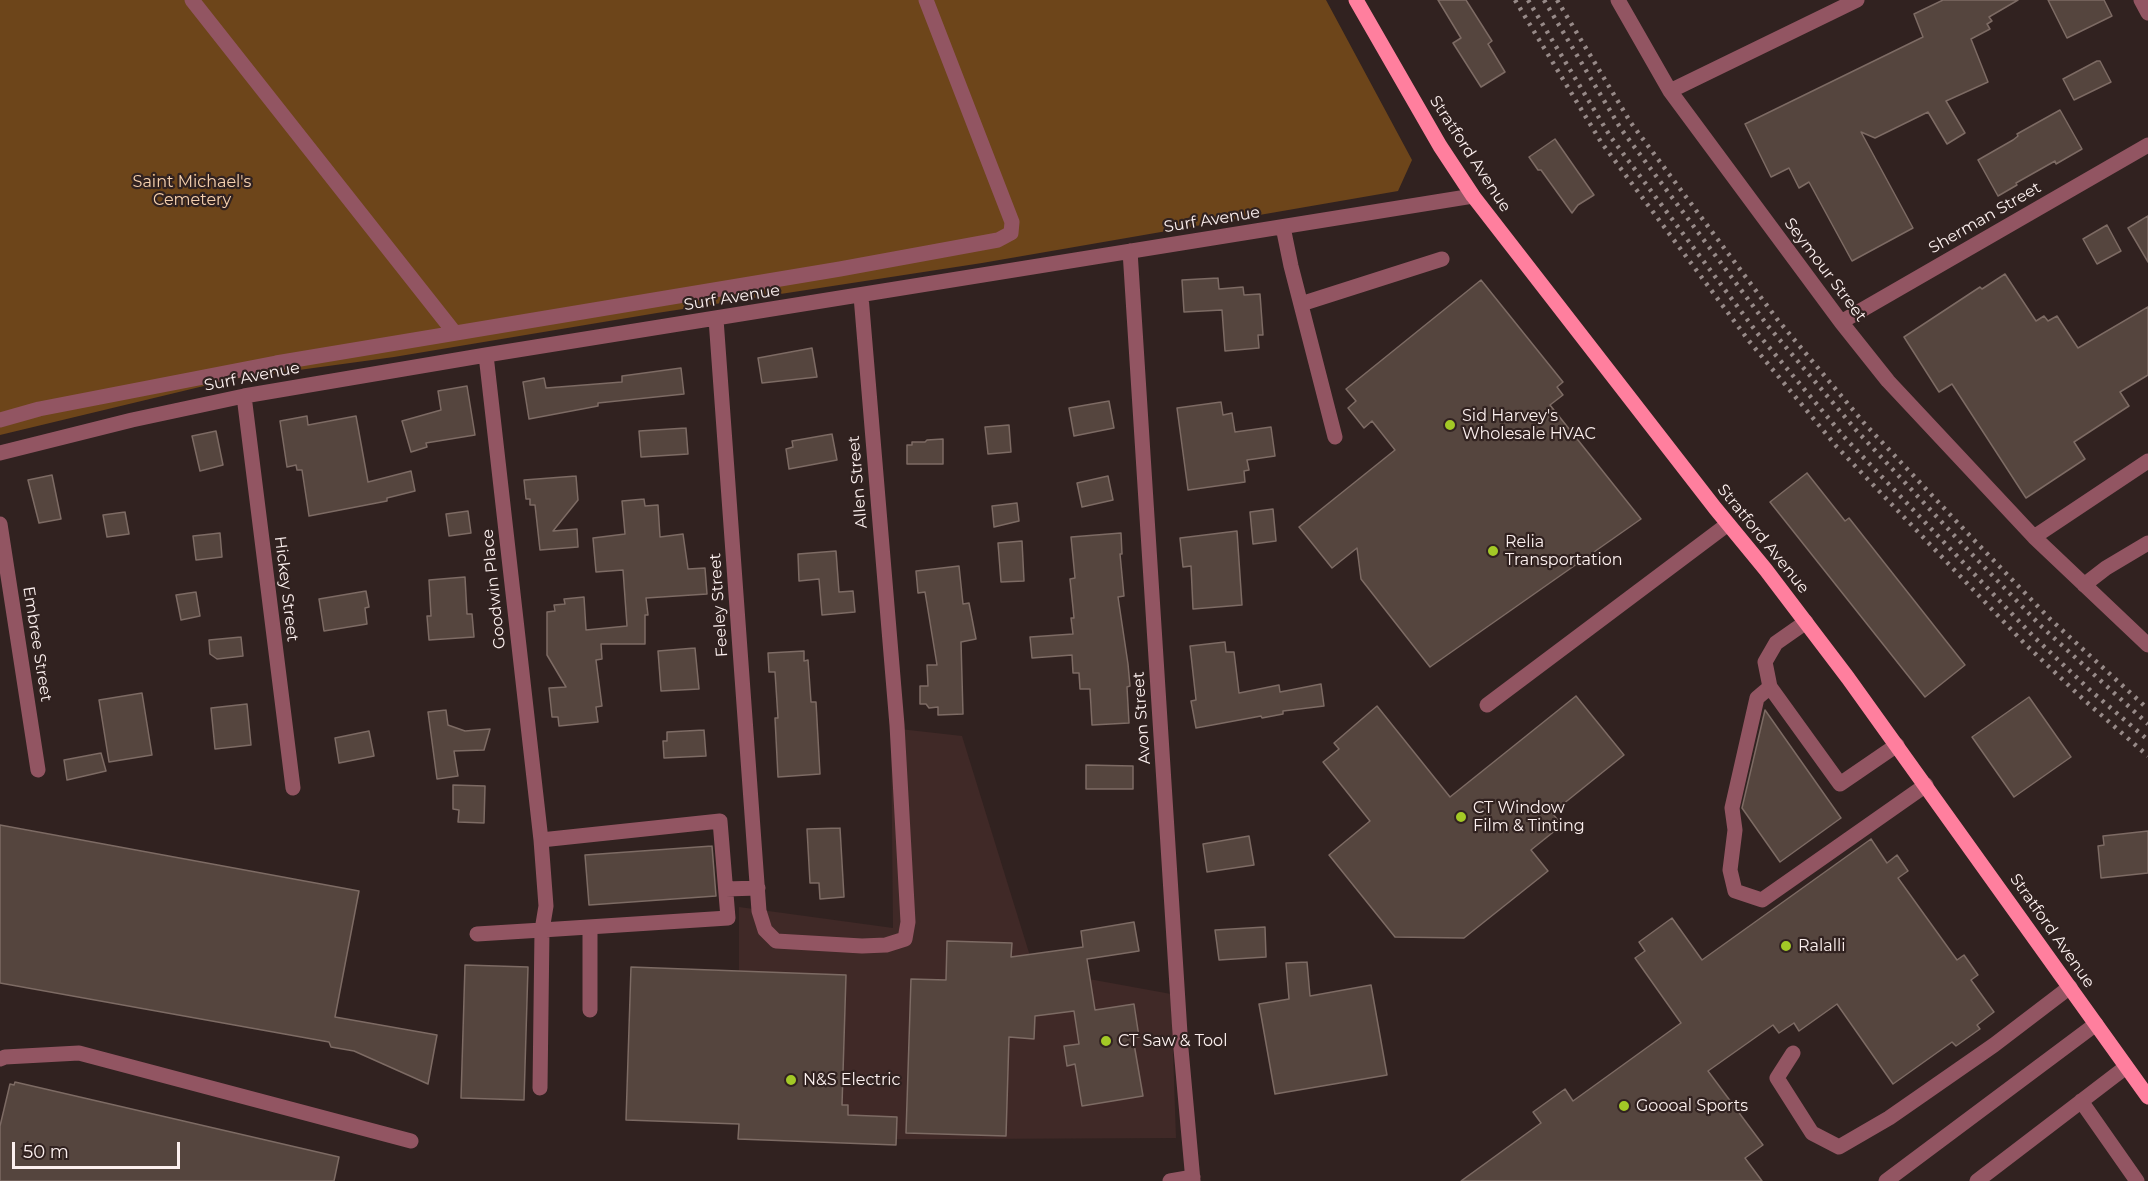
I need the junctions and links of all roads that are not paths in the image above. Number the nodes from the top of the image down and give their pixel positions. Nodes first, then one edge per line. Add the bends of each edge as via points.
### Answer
1 (192, 0) edge
2 (926, 0) edge
3 (1356, 0) edge
4 (1618, 0) edge
5 (1857, 0) edge
6 (2141, 0) edge
7 (2148, 13) edge
8 (1670, 91) junction
9 (2148, 145) edge
10 (1473, 196) junction
11 (1283, 227) junction
12 (1130, 251) junction
13 (1442, 259) dead end
14 (861, 296) junction
15 (1301, 304) junction
16 (716, 319) junction
17 (1841, 322) junction
18 (454, 332) junction
19 (486, 355) junction
20 (244, 396) junction
21 (0, 420) edge
22 (1335, 437) dead end
23 (0, 453) edge
24 (2148, 461) edge
25 (0, 524) edge
26 (1728, 524) junction
27 (2034, 537) junction
28 (2148, 543) edge
29 (2084, 585) junction
30 (1806, 622) junction
31 (2148, 645) edge
32 (1770, 687) junction
33 (1487, 705) dead end
34 (1897, 745) junction
35 (38, 770) dead end
36 (1926, 785) junction
37 (293, 788) dead end
38 (541, 840) junction
39 (758, 888) junction
40 (726, 889) junction
41 (590, 928) junction
42 (542, 930) junction
43 (477, 934) dead end
44 (2070, 987) junction
45 (590, 1010) dead end
46 (2096, 1024) junction
47 (1793, 1053) dead end
48 (0, 1059) edge
49 (2126, 1067) junction
50 (540, 1088) dead end
51 (2148, 1097) edge
52 (2081, 1101) junction
53 (411, 1141) dead end
54 (1193, 1179) edge
55 (1170, 1181) edge
56 (1886, 1181) edge
57 (1977, 1181) edge
58 (2137, 1181) edge

1 - 18 street
2 - 18 street via 1012,222 1011,233 999,240 840,269
3 - 10 main road, Stratford Avenue
4 - 8 street, Seymour Street
5 - 8 street
6 - 7 street
8 - 17 street, Seymour Street
9 - 17 street, Sherman Street
10 - 11 street, Surf Avenue
10 - 26 main road, Stratford Avenue
11 - 12 street, Surf Avenue
11 - 15 street
12 - 14 street, Surf Avenue
12 - 54 street, Avon Street via 1180,1037
13 - 15 street
14 - 16 street, Surf Avenue
14 - 39 street, Allen Street via 897,725 908,910 905,939 862,946 776,941 765,930
15 - 22 street
16 - 19 street, Surf Avenue
16 - 39 street, Feeley Street
17 - 27 street, Seymour Street via 1888,381
18 - 21 street via 196,378
19 - 20 street, Surf Avenue
19 - 38 street, Goodwin Place
20 - 23 street, Surf Avenue
20 - 37 street, Hickey Street
24 - 27 street
25 - 35 street, Embree Street
26 - 30 main road, Stratford Avenue
26 - 33 street
27 - 29 street, Seymour Street
28 - 29 street
29 - 31 street, Seymour Street
30 - 32 street via 1776,643 1765,662
30 - 34 main road, Stratford Avenue
32 - 34 street via 1840,784
32 - 36 street via 1757,698 1732,808 1735,830 1730,870 1736,891 1762,900
34 - 36 main road, Stratford Avenue
36 - 44 main road, Stratford Avenue
38 - 40 street via 720,821
38 - 42 street, Goodwin Place via 546,906
39 - 40 street
40 - 41 street via 728,918
41 - 42 street
41 - 45 street
42 - 43 street
42 - 50 street, Goodwin Place
44 - 46 main road, Stratford Avenue
44 - 47 street via 1889,1118 1839,1147 1812,1133 1777,1078
46 - 49 main road, Stratford Avenue
46 - 56 street
48 - 53 street via 79,1053
49 - 51 main road, Stratford Avenue
49 - 52 street
52 - 57 street
52 - 58 street
54 - 55 street

